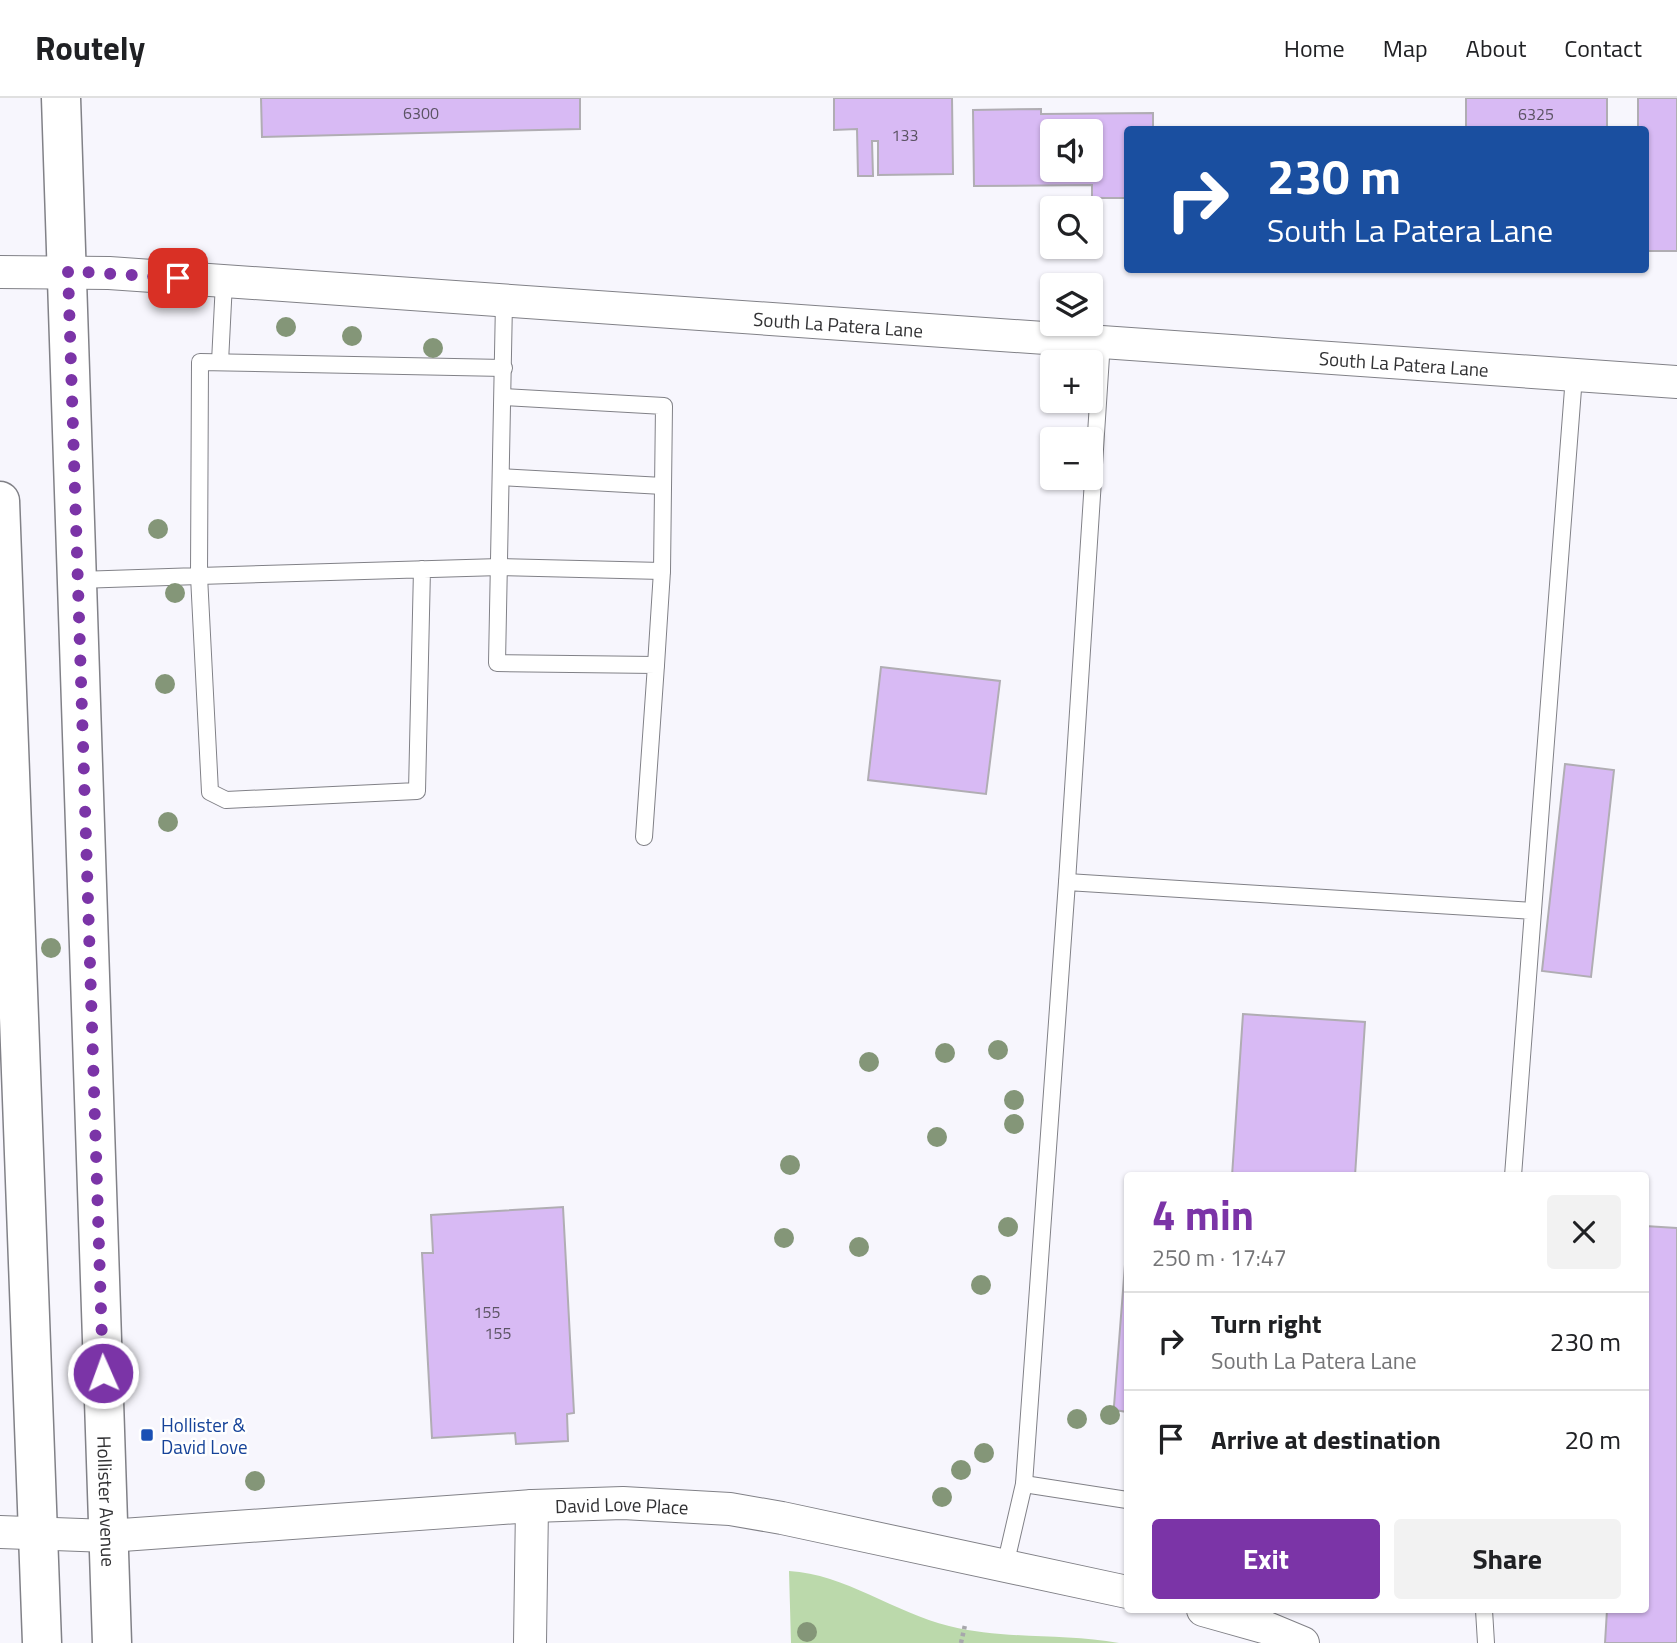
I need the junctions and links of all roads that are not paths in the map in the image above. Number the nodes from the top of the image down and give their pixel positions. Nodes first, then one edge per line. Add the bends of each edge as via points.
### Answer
1 (61, 98) edge
2 (68, 271) junction
3 (0, 272) edge
4 (225, 282) junction
5 (504, 302) junction
6 (1102, 341) junction
7 (220, 362) junction
8 (504, 368) junction
9 (1574, 376) junction
10 (1677, 382) edge
11 (503, 397) junction
12 (501, 477) junction
13 (663, 486) junction
14 (0, 501) edge
15 (500, 567) junction
16 (422, 569) junction
17 (662, 571) junction
18 (199, 576) junction
19 (78, 580) junction
20 (656, 666) junction
21 (644, 837) dead end
22 (1066, 883) junction
23 (1533, 911) junction
24 (1513, 1172) edge
25 (1024, 1484) junction
26 (1124, 1500) edge
27 (532, 1506) junction
28 (0, 1532) edge
29 (39, 1534) junction
30 (108, 1536) junction
31 (1005, 1566) junction
32 (1124, 1590) edge
33 (1210, 1613) edge
34 (1484, 1613) edge
35 (1265, 1636) edge
36 (42, 1643) edge
37 (112, 1643) edge
38 (530, 1643) edge
39 (1303, 1643) edge
40 (1486, 1643) edge

1 - 2 main road, Hollister Avenue
2 - 3 street, South La Patera Lane
2 - 4 street, South La Patera Lane
2 - 19 main road, Hollister Avenue
4 - 5 street, South La Patera Lane
4 - 7 lane
5 - 6 street, South La Patera Lane
5 - 8 lane
6 - 9 street, South La Patera Lane
6 - 22 lane
7 - 8 lane
7 - 18 lane via 200,362
8 - 11 lane
9 - 10 street, South La Patera Lane
9 - 23 lane
11 - 12 lane
11 - 13 lane via 664,405
12 - 13 lane
12 - 15 lane
13 - 17 lane
14 - 29 main road
15 - 16 lane
15 - 17 lane
15 - 20 lane via 497,663
16 - 18 lane
16 - 18 lane via 417,791 226,800 210,792
17 - 20 lane
18 - 19 lane
19 - 30 main road, Hollister Avenue
20 - 21 lane
22 - 23 lane
22 - 25 lane
23 - 24 lane
25 - 26 lane
25 - 31 lane
27 - 30 street, David Love Place
27 - 31 street, David Love Place via 623,1503 730,1508
27 - 38 street
28 - 29 street, David Love Place
29 - 30 street, David Love Place
29 - 36 main road
30 - 37 main road, Hollister Avenue
31 - 32 street, David Love Place
33 - 35 street
34 - 40 lane
35 - 39 street

